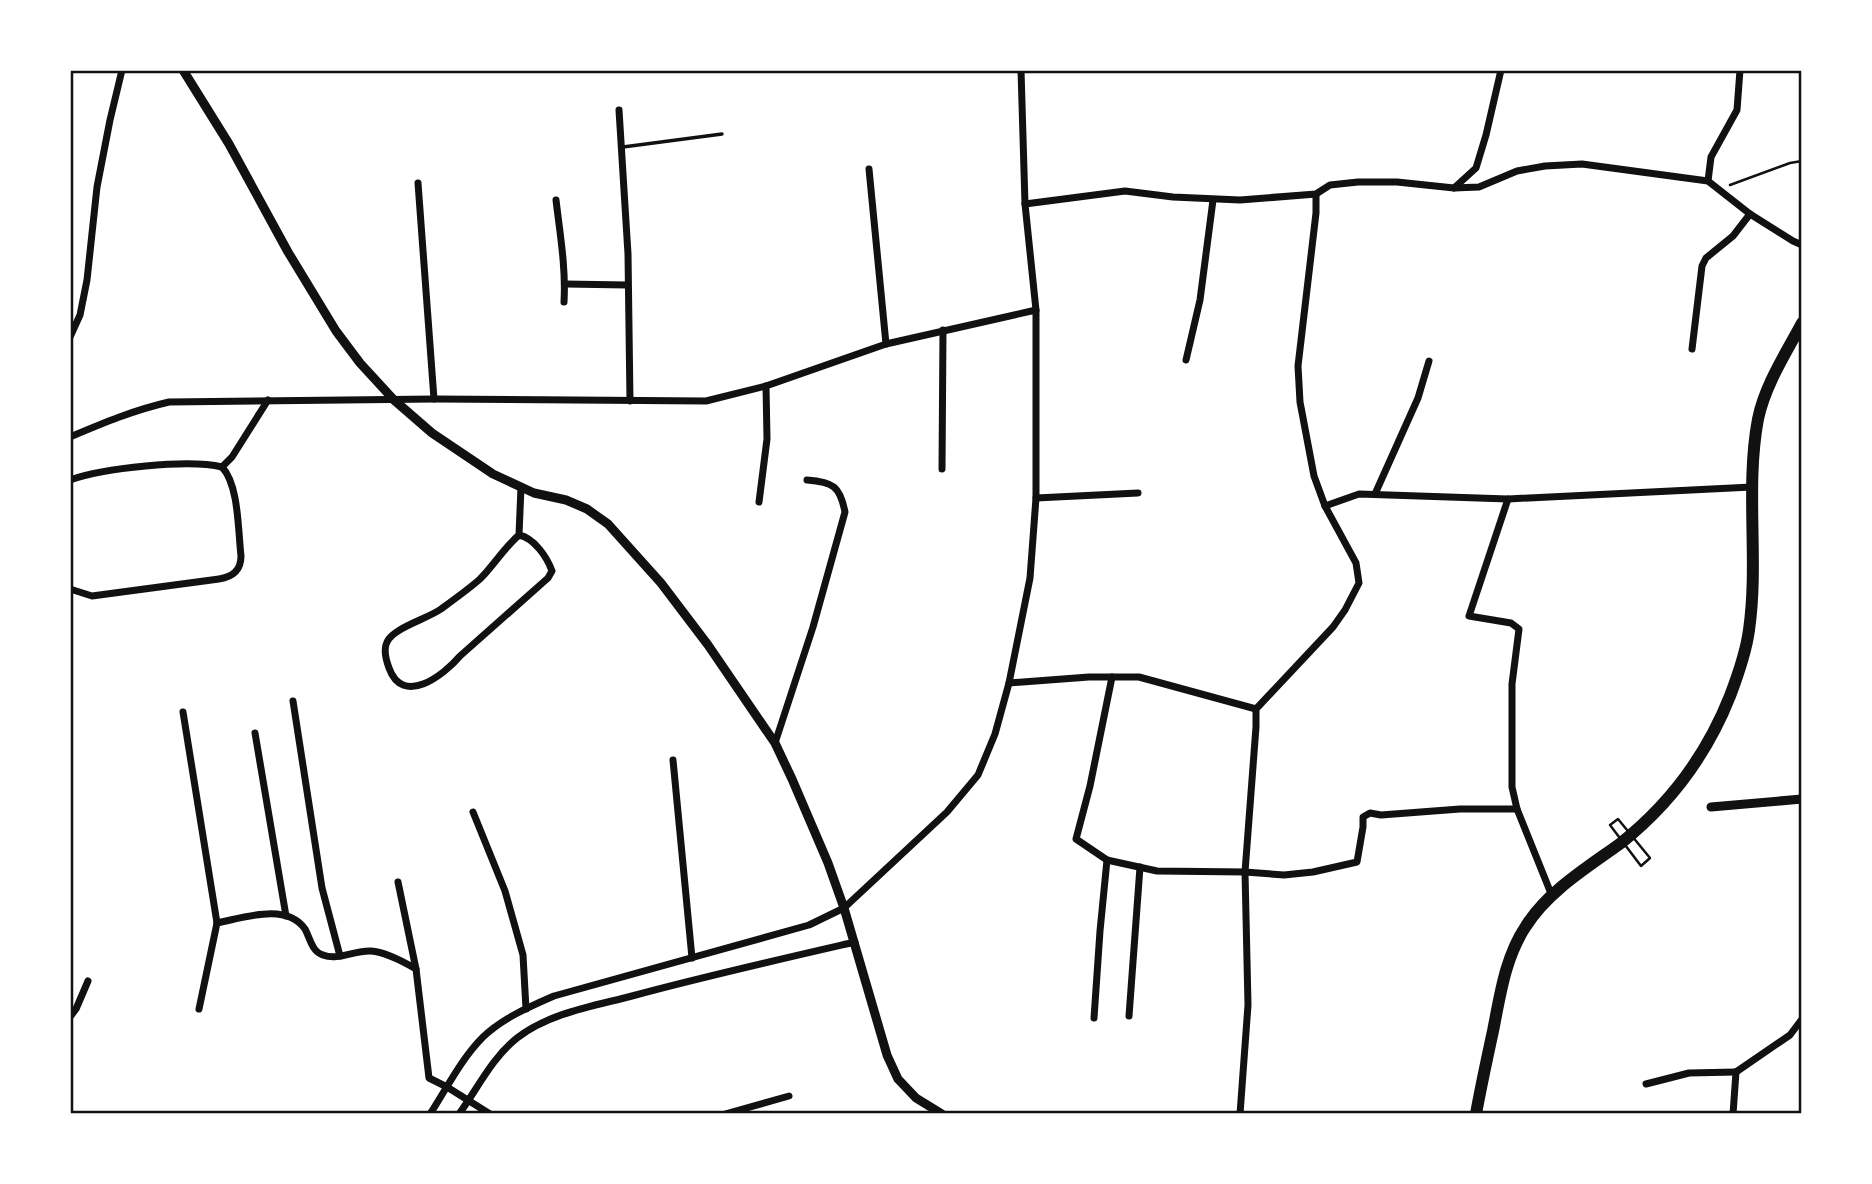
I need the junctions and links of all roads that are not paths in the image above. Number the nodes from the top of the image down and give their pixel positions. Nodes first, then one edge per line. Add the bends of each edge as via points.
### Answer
1 (122, 70) edge
2 (185, 70) edge
3 (1021, 70) edge
4 (1501, 70) edge
5 (1740, 70) edge
6 (619, 110) dead end
7 (722, 134) dead end
8 (621, 148) junction
9 (869, 169) dead end
10 (1708, 181) junction
11 (418, 183) dead end
12 (1454, 188) junction
13 (1316, 194) junction
14 (556, 200) dead end
15 (1213, 200) junction
16 (1025, 204) junction
17 (1750, 214) junction
18 (1802, 245) edge
19 (565, 284) junction
20 (627, 285) junction
21 (564, 302) dead end
22 (1036, 310) junction
23 (1802, 323) edge
24 (943, 330) junction
25 (70, 337) edge
26 (886, 344) junction
27 (1692, 349) dead end
28 (1186, 360) dead end
29 (1430, 361) dead end
30 (766, 386) junction
31 (434, 398) junction
32 (268, 400) junction
33 (394, 400) junction
34 (630, 401) junction
35 (70, 438) edge
36 (222, 467) junction
37 (942, 469) dead end
38 (70, 480) edge
39 (807, 480) dead end
40 (521, 487) junction
41 (1753, 487) junction
42 (1138, 493) dead end
43 (1375, 494) junction
44 (1036, 498) junction
45 (1508, 499) junction
46 (759, 502) dead end
47 (1325, 506) junction
48 (519, 535) junction
49 (70, 589) edge
50 (1112, 677) junction
51 (1009, 682) junction
52 (293, 701) dead end
53 (1256, 709) junction
54 (183, 712) dead end
55 (256, 733) dead end
56 (775, 743) junction
57 (673, 760) dead end
58 (1802, 799) edge
59 (1711, 807) dead end
60 (1517, 809) junction
61 (473, 812) dead end
62 (1107, 860) junction
63 (1140, 867) junction
64 (1245, 872) junction
65 (398, 883) dead end
66 (1552, 896) junction
67 (844, 908) junction
68 (286, 916) junction
69 (218, 923) junction
70 (855, 942) junction
71 (340, 956) junction
72 (692, 958) junction
73 (416, 969) junction
74 (88, 981) dead end
75 (199, 1009) dead end
76 (526, 1009) junction
77 (1129, 1016) dead end
78 (70, 1017) edge
79 (1094, 1018) dead end
80 (1802, 1019) edge
81 (1735, 1072) junction
82 (1646, 1084) dead end
83 (447, 1087) junction
84 (789, 1096) dead end
85 (469, 1100) junction
86 (736, 1113) edge
87 (430, 1114) edge
88 (459, 1114) edge
89 (490, 1114) edge
90 (725, 1114) edge
91 (942, 1114) edge
92 (1240, 1114) edge
93 (1476, 1114) edge
94 (1733, 1114) edge

1 - 25 street via 96,187 87,280
2 - 33 street via 336,331
3 - 16 street
4 - 12 street via 1476,168
5 - 10 street via 1737,110 1712,157
6 - 8 street
7 - 8 lane
8 - 20 street
9 - 26 street
10 - 12 street via 1582,164 1517,171 1479,187
10 - 17 street
11 - 31 street
12 - 13 street via 1358,182 1331,185
13 - 15 street
13 - 47 street via 1298,366 1306,440
14 - 19 street
15 - 16 street via 1125,191
15 - 28 street via 1200,300
16 - 22 street
17 - 18 street
17 - 27 street via 1702,266
19 - 20 street
19 - 21 street
20 - 34 street
22 - 24 street
22 - 44 street
23 - 41 main road via 1762,407
24 - 26 street
24 - 37 street
26 - 30 street
29 - 43 street
30 - 34 street via 706,401
30 - 46 street via 767,439
31 - 33 street
31 - 34 street
32 - 33 street
32 - 35 street via 169,402 116,417
32 - 36 street
33 - 40 street via 432,433
36 - 38 street via 145,467
36 - 49 street via 233,489 241,563 235,573 92,596
39 - 56 street via 835,487 845,512
40 - 48 street
40 - 56 street via 566,500 608,524 669,593
41 - 45 street
41 - 66 main road via 1749,632 1719,721 1668,800
42 - 44 street
43 - 45 street
43 - 47 street via 1359,494
44 - 51 street via 1030,578
45 - 60 street via 1469,616 1511,623 1519,629 1512,684 1511,769
47 - 53 street via 1356,563 1359,583 1333,627
48 - 48 street via 480,579 425,619 394,632 385,646 394,679 413,687 437,677 548,579 548,562 527,537
50 - 51 street
50 - 53 street via 1139,677
50 - 62 street via 1076,839
51 - 67 street via 978,775 947,812
52 - 71 street via 322,888
53 - 64 street
54 - 69 street
55 - 68 street
56 - 67 street
57 - 72 street
58 - 59 street
60 - 64 street via 1370,813 1363,817 1358,859 1352,865 1284,875
60 - 66 street
61 - 76 street via 505,891 523,955
62 - 63 street
62 - 79 street
63 - 64 street
63 - 77 street
64 - 92 street via 1248,1005
65 - 73 street
66 - 93 main road via 1526,925 1509,960
67 - 70 street
67 - 72 street via 810,925
68 - 69 street via 265,914
68 - 71 street via 302,926 317,952
69 - 75 street
70 - 85 street via 712,974 545,1021 518,1038 491,1064
70 - 91 street via 898,1079 916,1098
71 - 73 street via 372,951
72 - 76 street via 554,996
73 - 83 street via 429,1078
74 - 78 street
76 - 83 street via 484,1037
80 - 81 street via 1790,1035
81 - 82 street via 1689,1073
81 - 94 street
83 - 85 street
83 - 87 street
84 - 86 street
85 - 88 street
85 - 89 street
86 - 90 street

